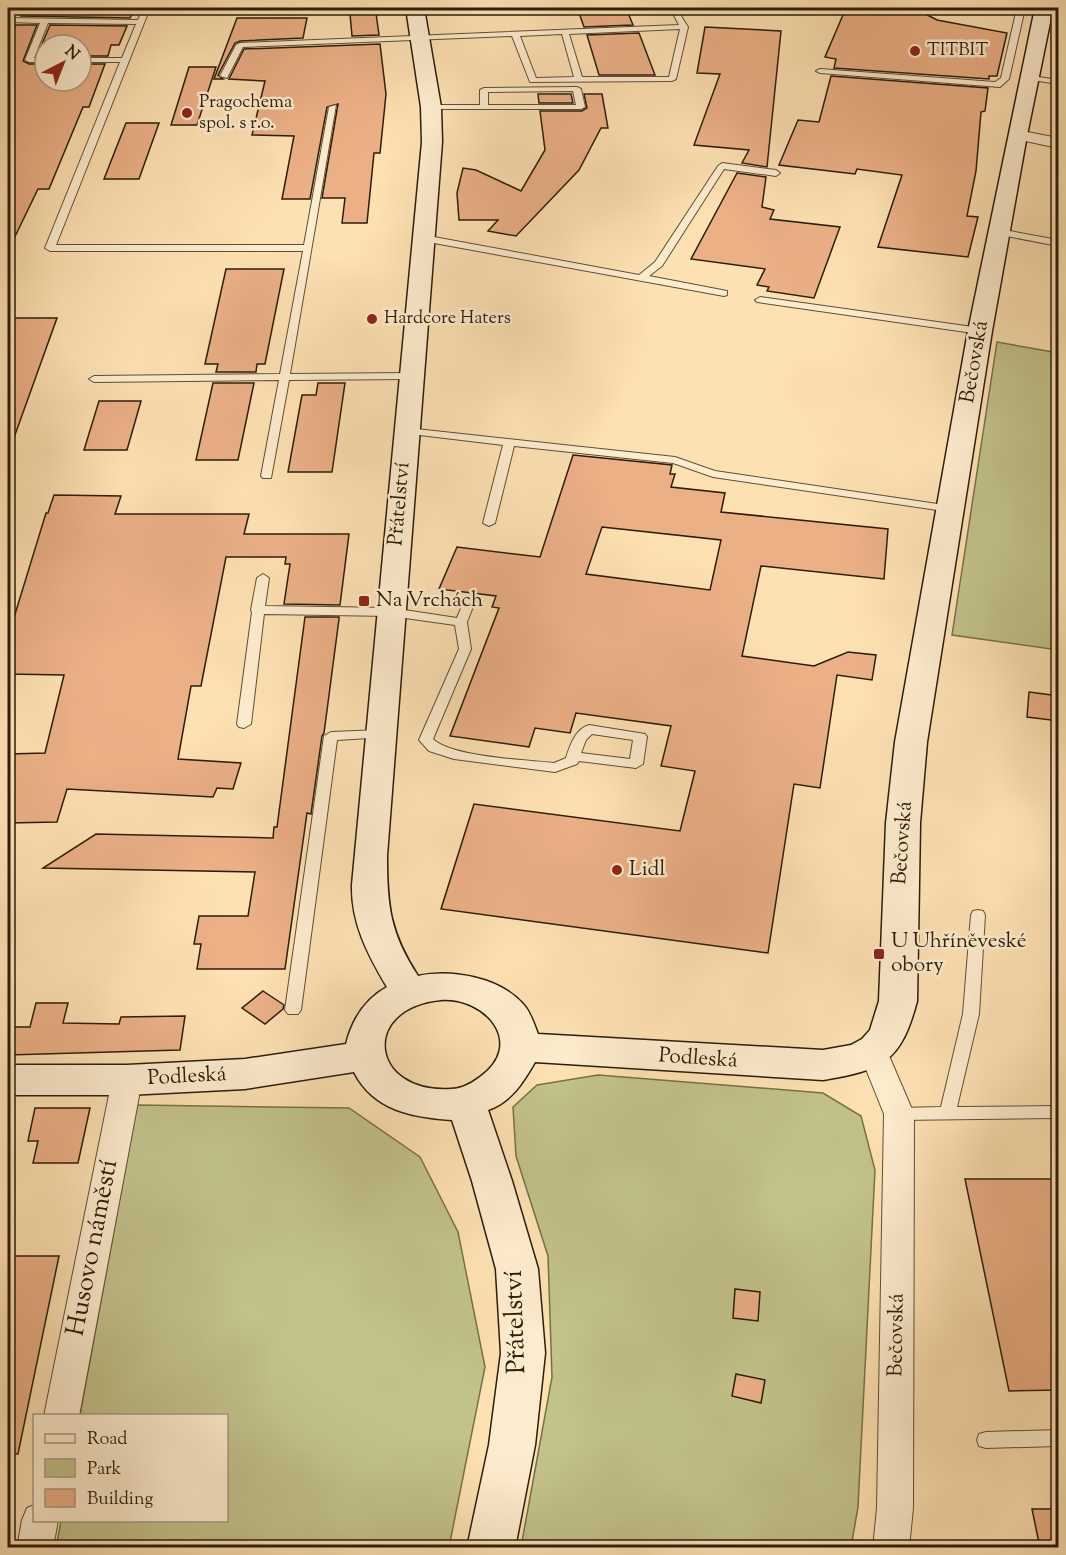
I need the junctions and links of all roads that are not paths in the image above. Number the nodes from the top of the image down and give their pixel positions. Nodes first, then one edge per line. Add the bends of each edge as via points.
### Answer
1 (146, 8) edge
2 (415, 8) edge
3 (673, 8) edge
4 (1021, 8) edge
5 (1044, 8) edge
6 (8, 21) edge
7 (45, 21) junction
8 (141, 22) junction
9 (684, 27) junction
10 (565, 32) junction
11 (40, 33) edge
12 (515, 34) junction
13 (420, 37) junction
14 (93, 60) edge
15 (126, 60) junction
16 (820, 71) dead end
17 (224, 76) dead end
18 (1029, 77) junction
19 (579, 80) junction
20 (1059, 82) edge
21 (333, 107) dead end
22 (431, 107) junction
23 (484, 107) junction
24 (1017, 135) junction
25 (1059, 142) edge
26 (776, 173) dead end
27 (999, 232) junction
28 (423, 238) junction
29 (1059, 243) edge
30 (307, 248) junction
31 (640, 278) junction
32 (724, 293) dead end
33 (760, 300) dead end
34 (980, 331) junction
35 (411, 376) junction
36 (284, 377) junction
37 (94, 379) dead end
38 (407, 431) junction
39 (509, 441) junction
40 (267, 476) dead end
41 (951, 509) junction
42 (489, 523) dead end
43 (263, 578) dead end
44 (470, 599) dead end
45 (258, 610) junction
46 (391, 612) junction
47 (461, 622) junction
48 (244, 724) dead end
49 (380, 734) junction
50 (573, 756) junction
51 (978, 915) dead end
52 (410, 992) junction
53 (293, 1010) dead end
54 (521, 1047) junction
55 (874, 1052) junction
56 (365, 1056) junction
57 (8, 1080) edge
58 (127, 1080) junction
59 (465, 1101) junction
60 (1059, 1112) edge
61 (948, 1113) junction
62 (899, 1114) junction
63 (61, 1414) edge
64 (1059, 1438) edge
65 (986, 1440) dead end
66 (40, 1522) edge
67 (35, 1548) edge
68 (491, 1548) edge
69 (891, 1548) edge

1 - 8 lane
2 - 13 main road, Přátelství
3 - 9 lane
4 - 16 lane via 1005,79 997,85
5 - 18 main road, Bečovská
6 - 7 lane
7 - 8 lane
7 - 11 lane
8 - 15 lane
9 - 10 lane
9 - 19 lane via 672,79
10 - 12 lane
10 - 19 lane
12 - 13 lane
12 - 19 lane via 533,80
13 - 17 lane via 240,45
13 - 22 main road, Přátelství
14 - 15 lane
15 - 30 lane via 50,248
18 - 20 lane
18 - 24 main road, Bečovská
21 - 30 lane
22 - 23 lane
22 - 28 main road, Přátelství via 432,142
23 - 23 lane via 516,107 581,107 577,89 484,90
24 - 25 street
24 - 27 main road, Bečovská
26 - 31 lane via 722,166 659,264
27 - 29 lane
27 - 34 main road, Bečovská
28 - 31 lane
28 - 35 main road, Přátelství
30 - 36 lane
31 - 32 lane
33 - 34 lane
34 - 41 main road, Bečovská
35 - 36 lane
35 - 38 main road, Přátelství
36 - 37 lane
36 - 40 lane
38 - 39 lane
38 - 46 main road, Přátelství
39 - 41 lane via 675,460 713,474
39 - 42 lane
41 - 55 main road, Bečovská via 911,742 902,845 898,1001 892,1028
43 - 45 lane
44 - 47 lane
45 - 46 lane
45 - 48 lane
46 - 47 lane
46 - 49 main road, Přátelství
47 - 50 lane via 465,649 426,740 434,748 454,755 555,768 572,761
49 - 52 main road, Přátelství via 370,904 394,969
49 - 53 lane via 331,736
50 - 50 lane via 579,738 589,729 640,737 636,764
51 - 61 lane via 971,1014
52 - 54 main road via 448,986 485,994 512,1016 519,1029
52 - 56 main road via 374,1019 365,1041
54 - 55 main road, Podleská via 801,1066 849,1061
54 - 59 main road via 511,1074 480,1097
55 - 62 street, Bečovská
56 - 58 main road, Podleská via 245,1074
56 - 59 main road via 371,1072 398,1095 438,1105
57 - 58 main road, Podleská
58 - 63 street, Husovo náměstí
59 - 68 main road, Přátelství via 517,1269 523,1353 512,1445
60 - 61 lane
61 - 62 lane
62 - 69 street, Bečovská via 895,1508
64 - 65 lane
66 - 67 street

